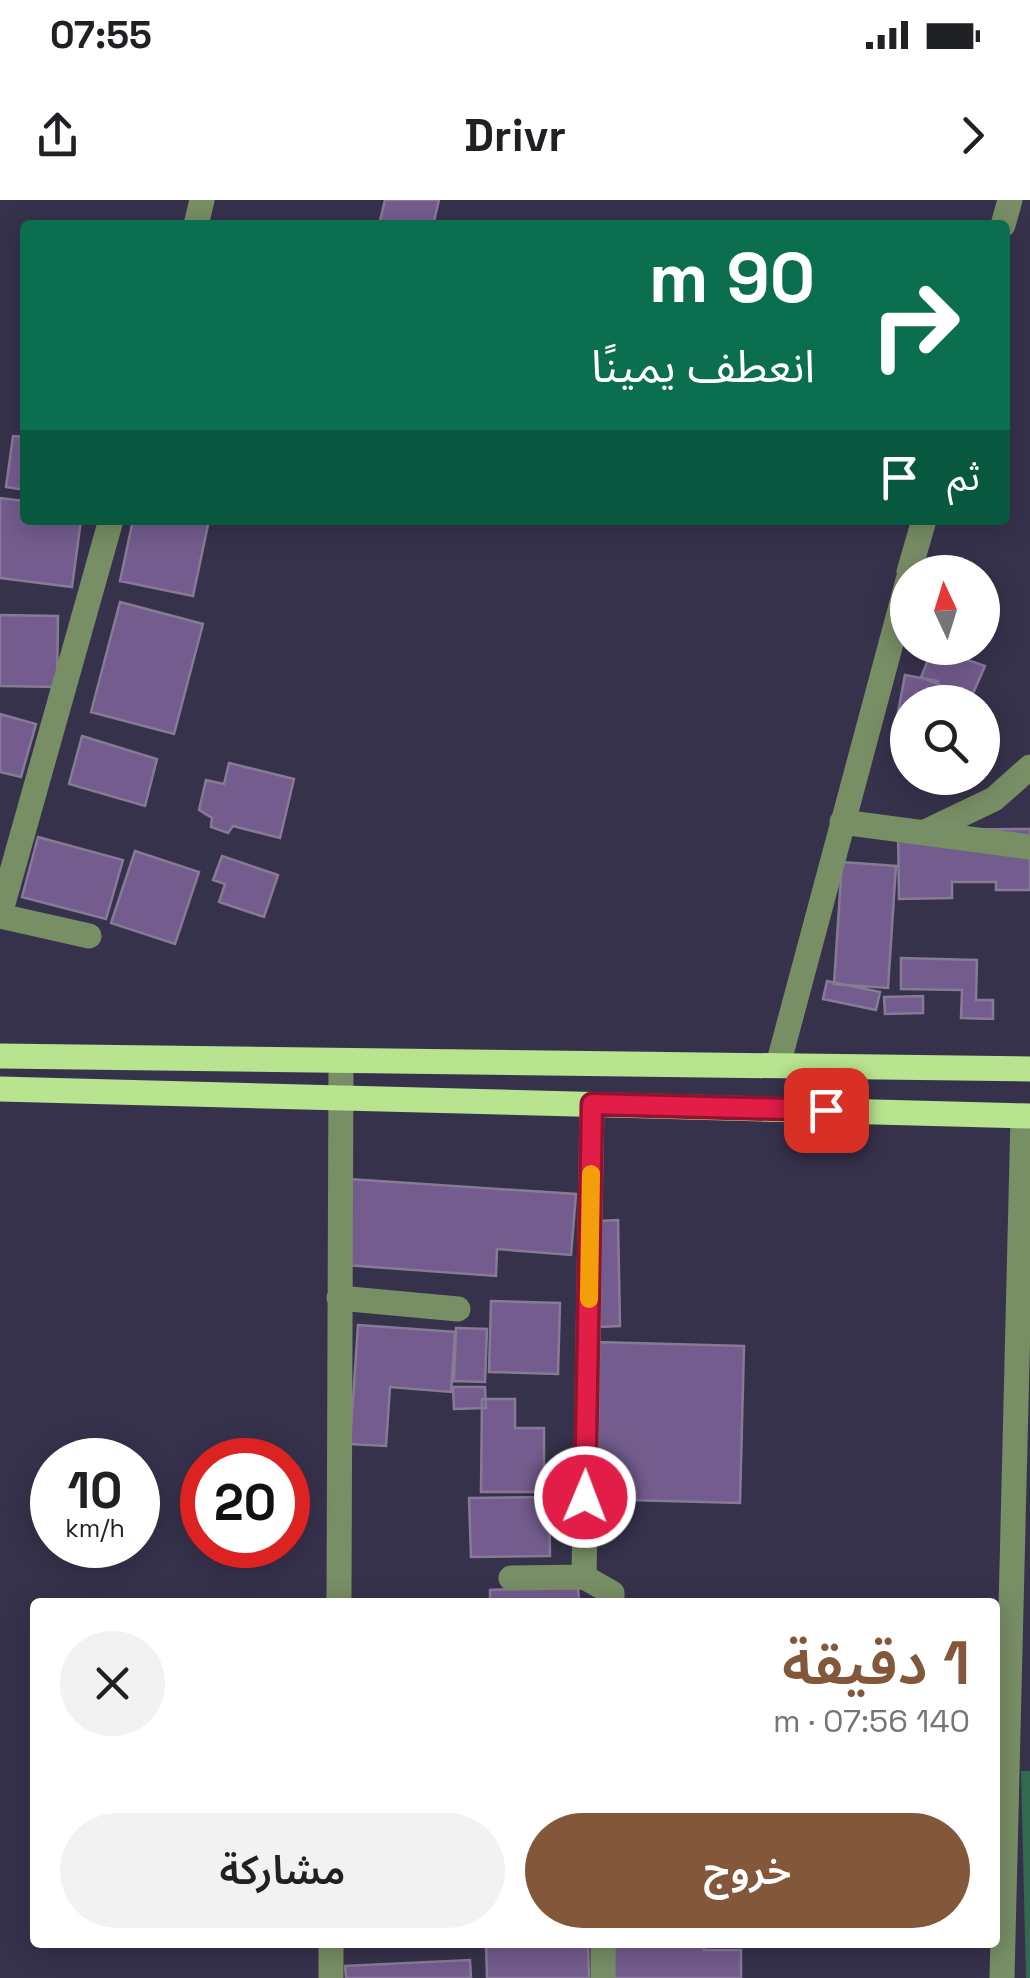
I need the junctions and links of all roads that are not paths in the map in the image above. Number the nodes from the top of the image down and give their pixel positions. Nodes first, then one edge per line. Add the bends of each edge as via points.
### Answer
1 (110, 525) edge
2 (923, 525) edge
3 (915, 555) edge
4 (890, 646) edge
5 (1030, 768) edge
6 (842, 822) junction
7 (925, 832) junction
8 (1030, 847) edge
9 (0, 915) edge
10 (88, 936) dead end
11 (0, 1056) edge
12 (341, 1062) junction
13 (778, 1065) junction
14 (825, 1066) junction
15 (1030, 1068) edge
16 (0, 1089) edge
17 (339, 1098) junction
18 (592, 1104) junction
19 (826, 1110) junction
20 (1026, 1116) edge
21 (339, 1298) junction
22 (458, 1309) dead end
23 (584, 1577) junction
24 (511, 1578) dead end
25 (340, 1598) edge
26 (612, 1598) edge
27 (332, 1948) edge
28 (603, 1948) edge
29 (330, 1978) edge
30 (603, 1978) edge
31 (1002, 1978) edge

1 - 9 street
2 - 3 street
4 - 6 street
5 - 7 street via 994,799
6 - 7 street
6 - 13 street
7 - 8 street
9 - 10 street
11 - 12 main road
12 - 13 main road
12 - 17 street
13 - 14 main road
14 - 15 main road
14 - 19 main road
16 - 17 main road
17 - 18 main road
17 - 21 street
18 - 19 main road
18 - 23 street
19 - 20 main road
20 - 31 street
21 - 22 street
21 - 25 street
23 - 24 street
23 - 26 street
27 - 29 street
28 - 30 street

